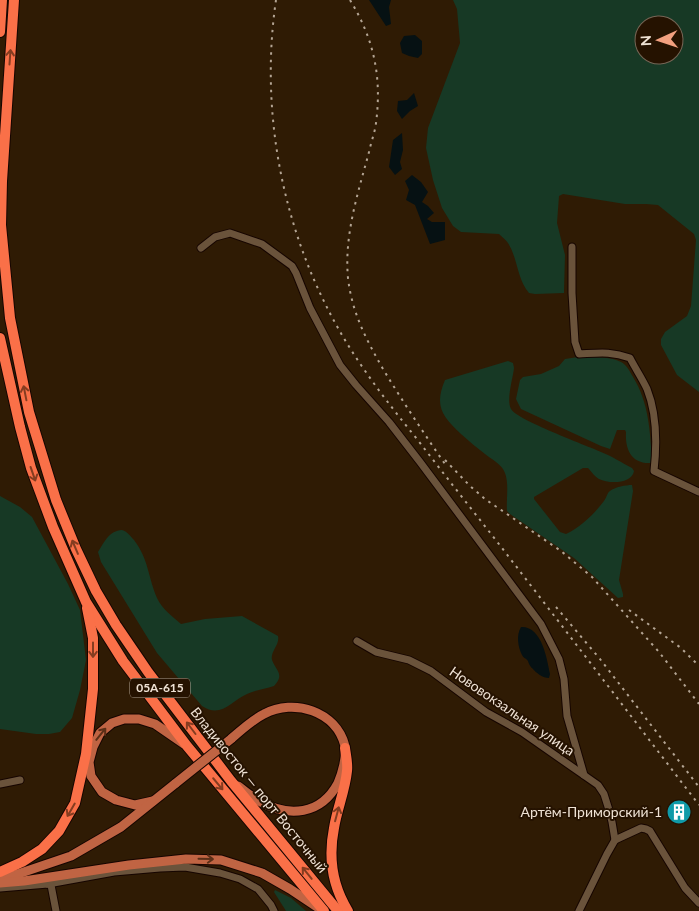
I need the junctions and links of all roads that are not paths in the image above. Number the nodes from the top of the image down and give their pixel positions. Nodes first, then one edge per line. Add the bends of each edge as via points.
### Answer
1 (2, 0) edge
2 (14, 0) edge
3 (0, 32) edge
4 (572, 246) dead end
5 (201, 248) dead end
6 (0, 338) edge
7 (699, 492) edge
8 (86, 602) junction
9 (357, 641) dead end
10 (187, 746) junction
11 (346, 748) junction
12 (584, 775) junction
13 (20, 780) dead end
14 (231, 781) junction
15 (0, 784) edge
16 (153, 801) junction
17 (615, 840) junction
18 (0, 872) edge
19 (0, 878) edge
20 (0, 883) edge
21 (48, 884) junction
22 (0, 888) edge
23 (699, 903) edge
24 (56, 911) edge
25 (274, 911) edge
26 (323, 911) edge
27 (338, 911) edge
28 (348, 911) edge
29 (578, 911) edge

1 - 3 highway
14 -> 2 highway, Владивосток — порт Восточный / 05А-615 via 148,672 96,591 56,500 29,412 10,318 1,225
4 - 7 street via 575,342 579,354 607,352 630,358 651,403 656,437 654,471
5 - 12 street via 215,237 230,233 262,244 292,266 340,365 420,462 541,624 559,659 564,678 566,716
6 -> 8 highway, Владивосток — порт Восточный / 05А-615 via 31,468
8 - 10 highway, Владивосток — порт Восточный / 05А-615 via 123,661
8 -> 18 highway via 93,638 92,689 86,754 75,803 59,831 42,849
9 - 12 street, Нововокзальная улица via 376,652 409,660 431,671 486,712 522,732
16 -> 10 main road via 134,805 102,792 92,776 89,762 100,733 112,723 139,719 155,724
10 -> 26 highway, Владивосток — порт Восточный / 05А-615
11 - 14 main road via 343,770 334,789 325,801 314,807 296,812 282,810 260,802
11 - 16 main road, bridge via 331,723 312,710 299,707 276,709 254,720
28 -> 11 highway via 332,872 331,854 348,770
12 - 17 street, Нововокзальная улица via 604,794
13 - 15 street
27 -> 14 highway, Владивосток — порт Восточный / 05А-615
16 - 19 main road via 121,827 71,856
17 - 23 street via 642,828 650,832 674,873
17 - 29 street
20 -> 26 main road via 186,859 221,860 262,873
21 - 22 street
21 - 24 street
21 - 25 street via 114,872 185,868 240,880 258,889

